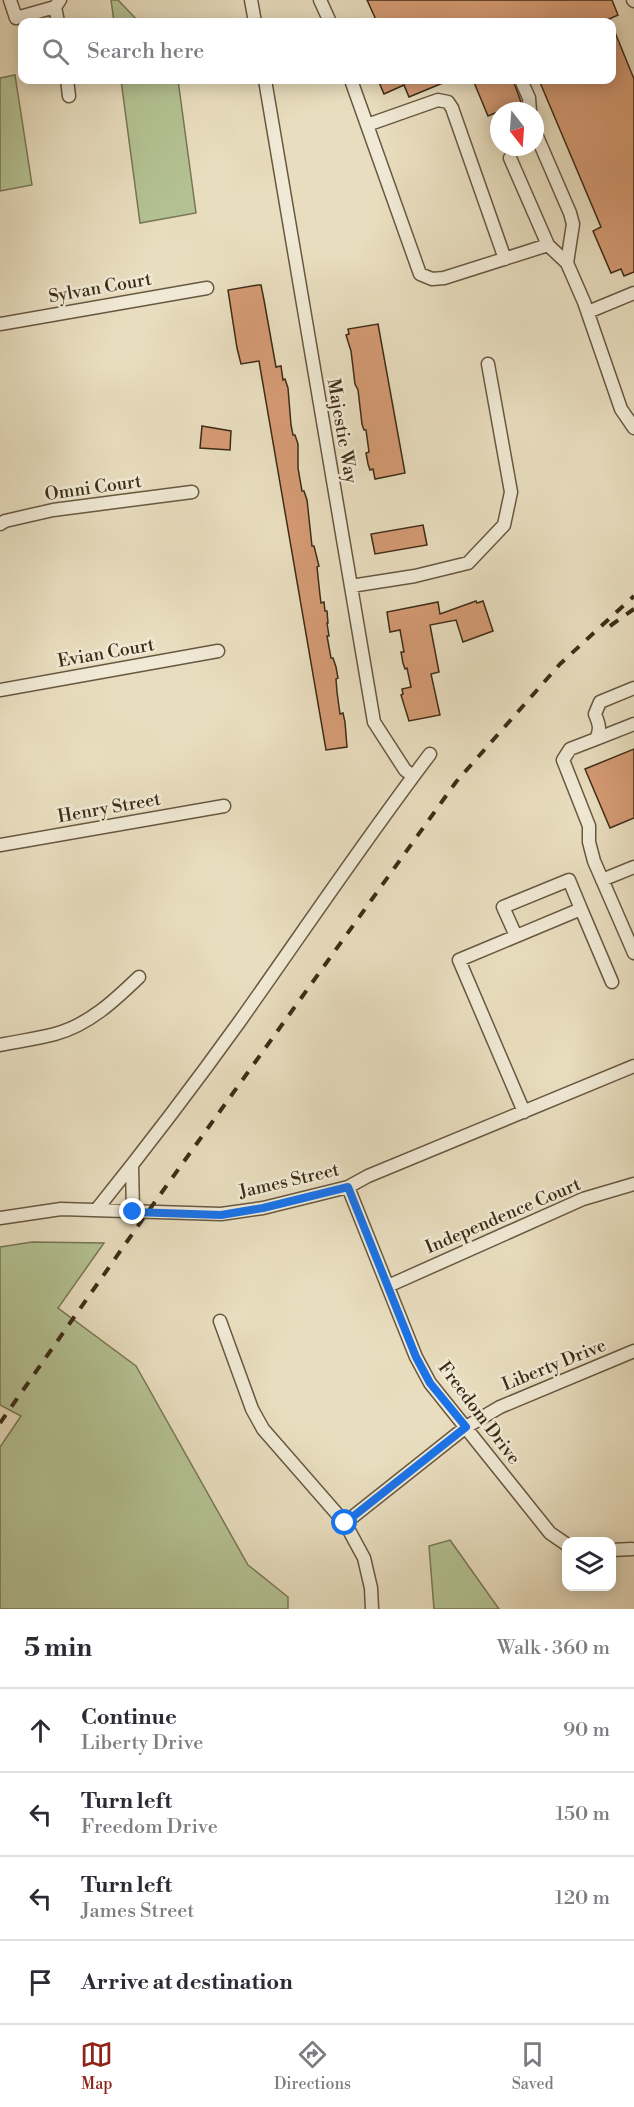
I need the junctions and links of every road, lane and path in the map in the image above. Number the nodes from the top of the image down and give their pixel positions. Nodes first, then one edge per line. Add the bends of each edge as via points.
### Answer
1 (10, 0) edge
2 (251, 0) edge
3 (320, 0) edge
4 (58, 4) edge
5 (254, 18) edge
6 (328, 18) edge
7 (68, 84) edge
8 (266, 84) edge
9 (352, 84) edge
10 (523, 84) edge
11 (69, 96) dead end
12 (529, 102) edge
13 (367, 125) junction
14 (544, 153) edge
15 (510, 158) dead end
16 (548, 245) junction
17 (505, 259) junction
18 (567, 263) junction
19 (207, 288) dead end
20 (634, 293) edge
21 (588, 312) junction
22 (0, 324) edge
23 (488, 364) dead end
24 (634, 428) edge
25 (192, 492) dead end
26 (0, 524) edge
27 (351, 585) junction
28 (218, 651) dead end
29 (634, 688) edge
30 (0, 690) edge
31 (634, 723) edge
32 (596, 739) junction
33 (430, 754) dead end
34 (413, 776) junction
35 (224, 806) dead end
36 (0, 845) edge
37 (634, 867) edge
38 (602, 880) junction
39 (581, 909) junction
40 (516, 936) junction
41 (634, 953) edge
42 (140, 976) dead end
43 (612, 982) dead end
44 (0, 1045) edge
45 (634, 1066) edge
46 (524, 1112) junction
47 (132, 1166) junction
48 (634, 1184) edge
49 (348, 1187) junction
50 (97, 1209) junction
51 (133, 1212) junction
52 (0, 1218) edge
53 (388, 1286) junction
54 (220, 1321) dead end
55 (634, 1351) edge
56 (466, 1427) junction
57 (345, 1523) junction
58 (562, 1541) edge
59 (632, 1549) dead end
60 (616, 1550) edge
61 (372, 1609) edge

1 - 4 street via 16,18
2 - 5 street
3 - 6 street
7 - 11 street
8 - 27 street, Majestic Way
9 - 13 street
10 - 12 street
13 - 17 street via 420,274 444,278
13 - 17 street via 438,100 448,102
14 - 18 street via 573,224
15 - 16 street
16 - 17 street
16 - 18 street
18 - 21 street
19 - 22 street, Sylvan Court
20 - 21 street
21 - 24 street via 621,409
23 - 27 street via 511,492 504,525 468,563
25 - 26 street, Omni Court via 53,510
27 - 34 street, Majestic Way via 374,722
28 - 30 street, Evian Court
29 - 32 street via 600,702 595,714 600,732
31 - 32 street
32 - 38 street via 570,749 563,760 589,826 589,842
33 - 34 street
34 - 47 street
35 - 36 street, Henry Street
37 - 38 street
38 - 41 street
39 - 40 street
39 - 40 street via 569,880 503,907
39 - 43 street
40 - 46 street via 459,960
42 - 44 street via 87,1021 57,1034
45 - 46 street, James Street
46 - 49 street, James Street
47 - 50 street
47 - 51 street
48 - 53 street, Independence Court via 583,1199
49 - 51 street, James Street via 221,1215
49 - 53 street, Freedom Drive
50 - 51 street, James Street
50 - 52 street, James Street via 61,1209
53 - 56 street, Freedom Drive via 430,1383
54 - 57 street via 252,1410 263,1429
55 - 56 street, Liberty Drive via 500,1407
56 - 57 street, Liberty Drive
56 - 58 street, Freedom Drive via 550,1533
57 - 61 street via 364,1558
59 - 60 street

